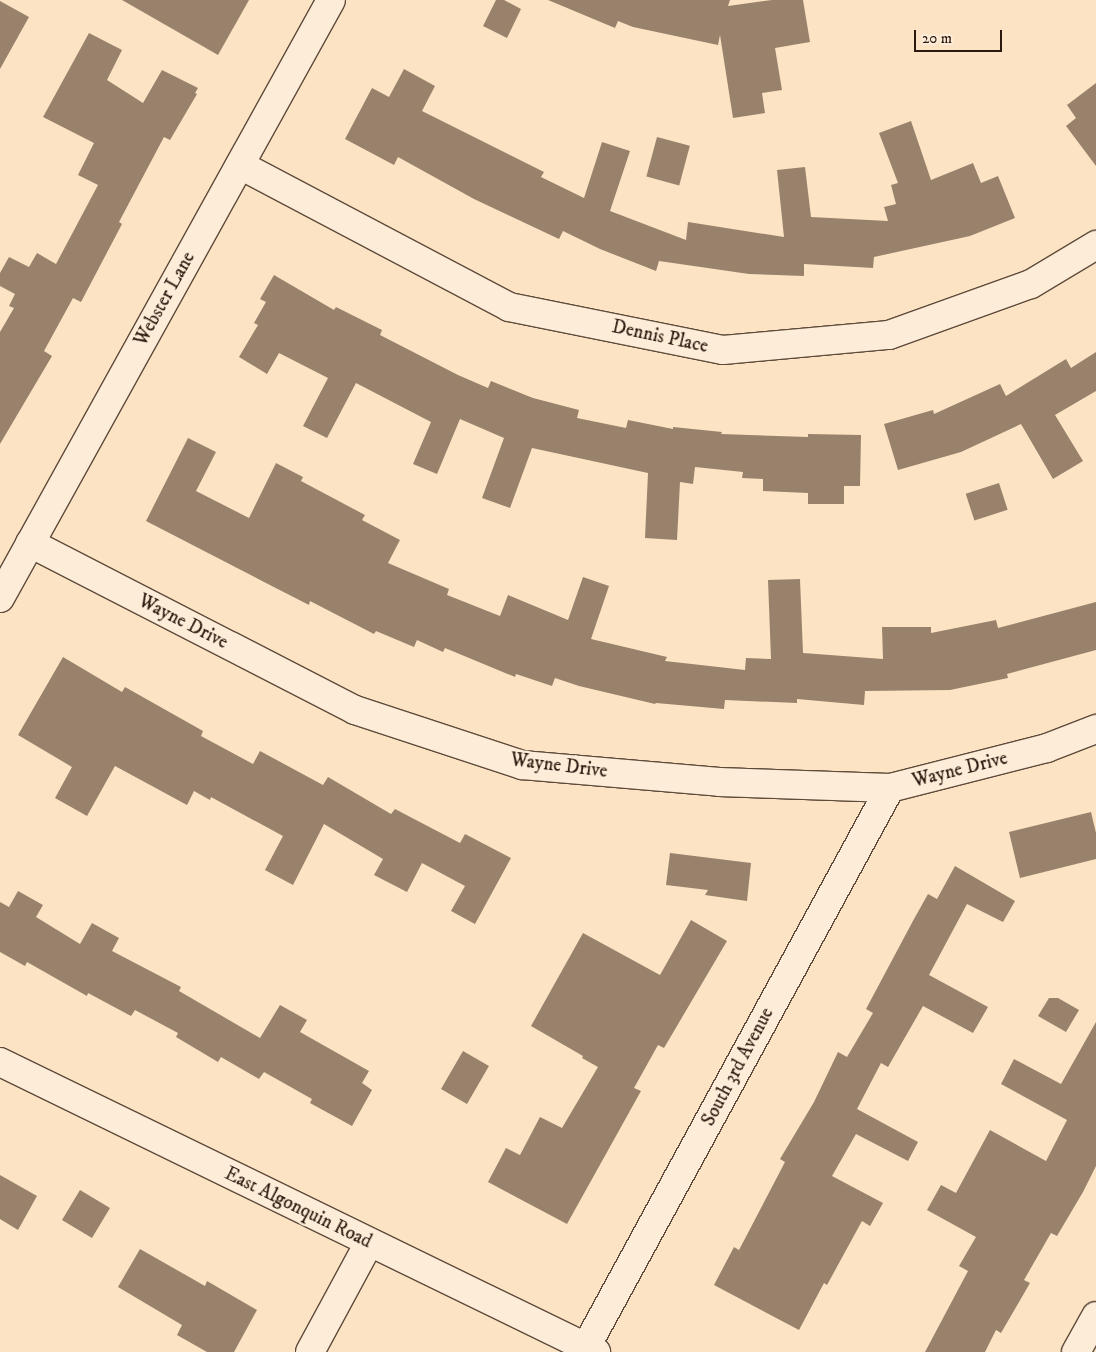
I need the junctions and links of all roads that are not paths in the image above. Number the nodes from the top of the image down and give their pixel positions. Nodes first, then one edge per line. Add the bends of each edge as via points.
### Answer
1 (331, 0) edge
2 (240, 166) junction
3 (1096, 245) edge
4 (30, 543) junction
5 (0, 598) edge
6 (1096, 729) edge
7 (890, 788) junction
8 (0, 1062) edge
9 (370, 1243) junction
10 (1096, 1316) edge
11 (591, 1350) edge
12 (310, 1352) edge
13 (1076, 1352) edge

1 - 2 street, Webster Lane
2 - 3 street, Dennis Place via 509,306 723,350 889,335 1030,284
2 - 4 street, Webster Lane
4 - 5 street, Webster Lane
4 - 7 street, Wayne Drive via 355,710 522,765 720,782
6 - 7 street, Wayne Drive via 1047,748
7 - 11 street, South 3rd Avenue
8 - 9 street, East Algonquin Road
9 - 11 street, East Algonquin Road
9 - 12 street
10 - 13 street

